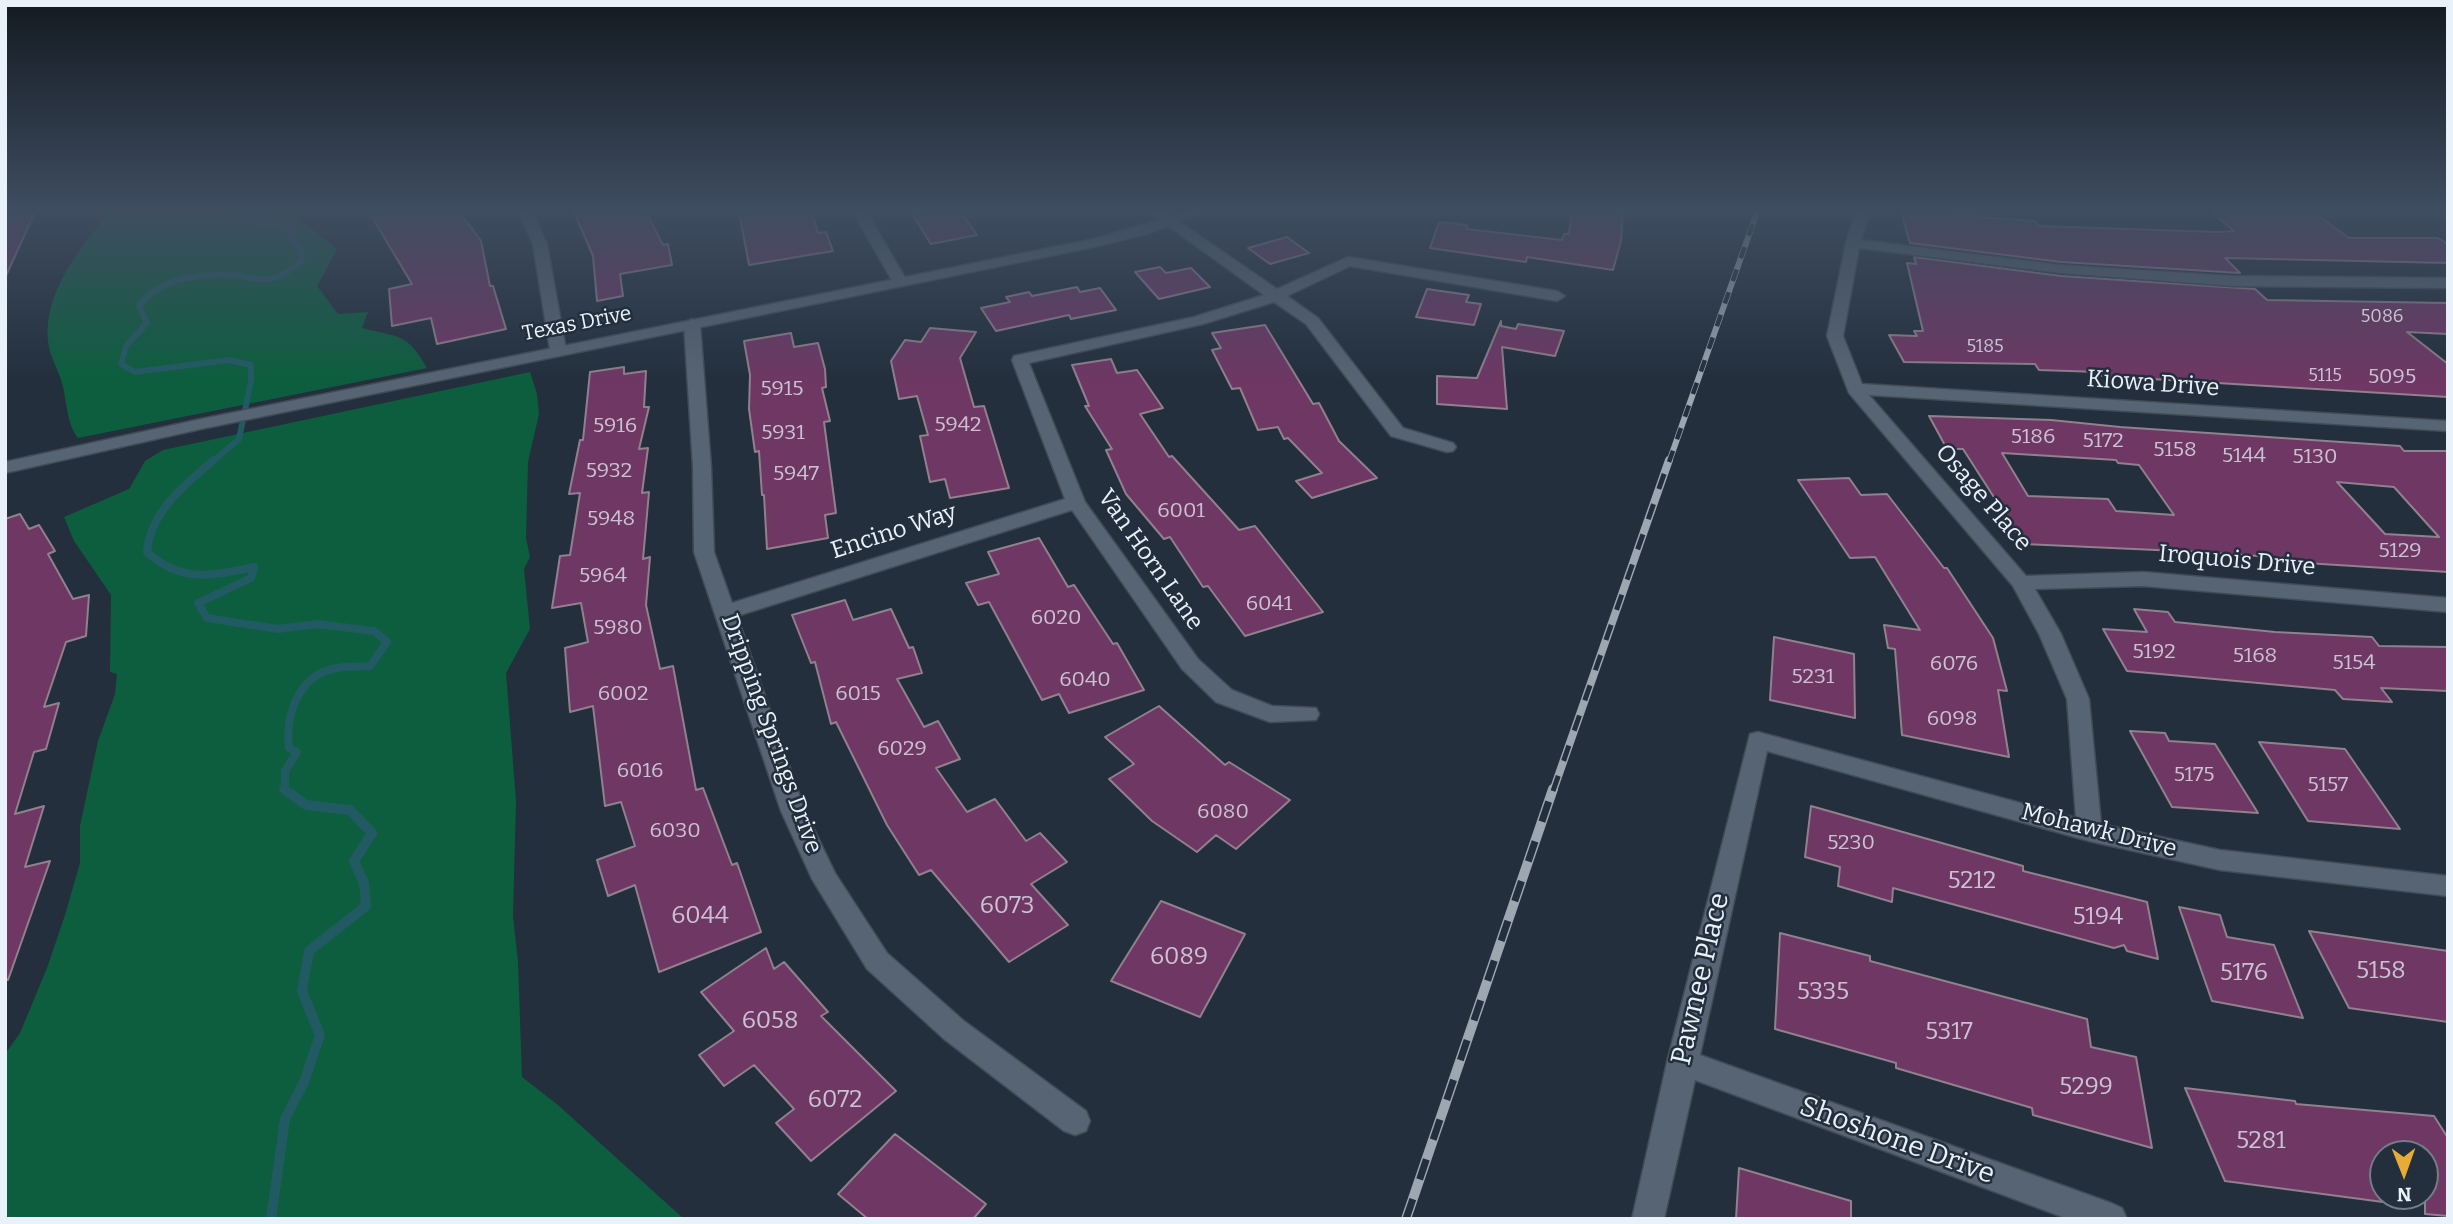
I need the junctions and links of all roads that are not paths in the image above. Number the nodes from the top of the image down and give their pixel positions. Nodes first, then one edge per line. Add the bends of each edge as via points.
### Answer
1 (546, 269) edge
2 (892, 269) edge
3 (960, 269) edge
4 (1236, 269) edge
5 (1331, 269) edge
6 (1396, 269) edge
7 (1848, 269) edge
8 (2063, 269) edge
9 (899, 281) junction
10 (2448, 283) edge
11 (1275, 296) junction
12 (1557, 296) dead end
13 (692, 324) junction
14 (558, 350) junction
15 (1855, 389) junction
16 (2448, 426) edge
17 (1447, 447) dead end
18 (5, 468) edge
19 (1076, 502) junction
20 (2021, 583) junction
21 (2448, 606) edge
22 (727, 612) junction
23 (1308, 714) dead end
24 (1758, 740) joint
25 (2089, 831) junction
26 (2448, 886) edge
27 (1682, 1062) junction
28 (1075, 1121) dead end
29 (1648, 1219) edge
30 (2111, 1219) edge

1 - 14 street
2 - 9 street
3 - 9 street, Texas Drive
4 - 11 street
5 - 11 street
6 - 12 street
7 - 15 street, Osage Place via 1835,337
8 - 10 street via 2233,281
9 - 13 street, Texas Drive
11 - 17 street via 1312,321 1397,432
11 - 19 street, Van Horn Lane via 1197,321 1020,359
13 - 14 street, Texas Drive
13 - 22 street, Dripping Springs Drive via 704,551
14 - 18 street, Texas Drive
15 - 16 street, Kiowa Drive
15 - 20 street, Osage Place
19 - 22 street, Encino Way
19 - 23 street, Van Horn Lane via 1190,664 1224,696 1270,715
20 - 21 street, Iroquois Drive via 2143,579
20 - 25 street, Osage Place via 2050,634 2078,699
22 - 28 street, Dripping Springs Drive via 793,811 825,879 877,961 954,1030
24 - 25 street, Mohawk Drive
24 - 27 street, Pawnee Place
25 - 26 street, Mohawk Drive via 2220,860
27 - 29 street, Pawnee Place
27 - 30 street, Shoshone Drive

